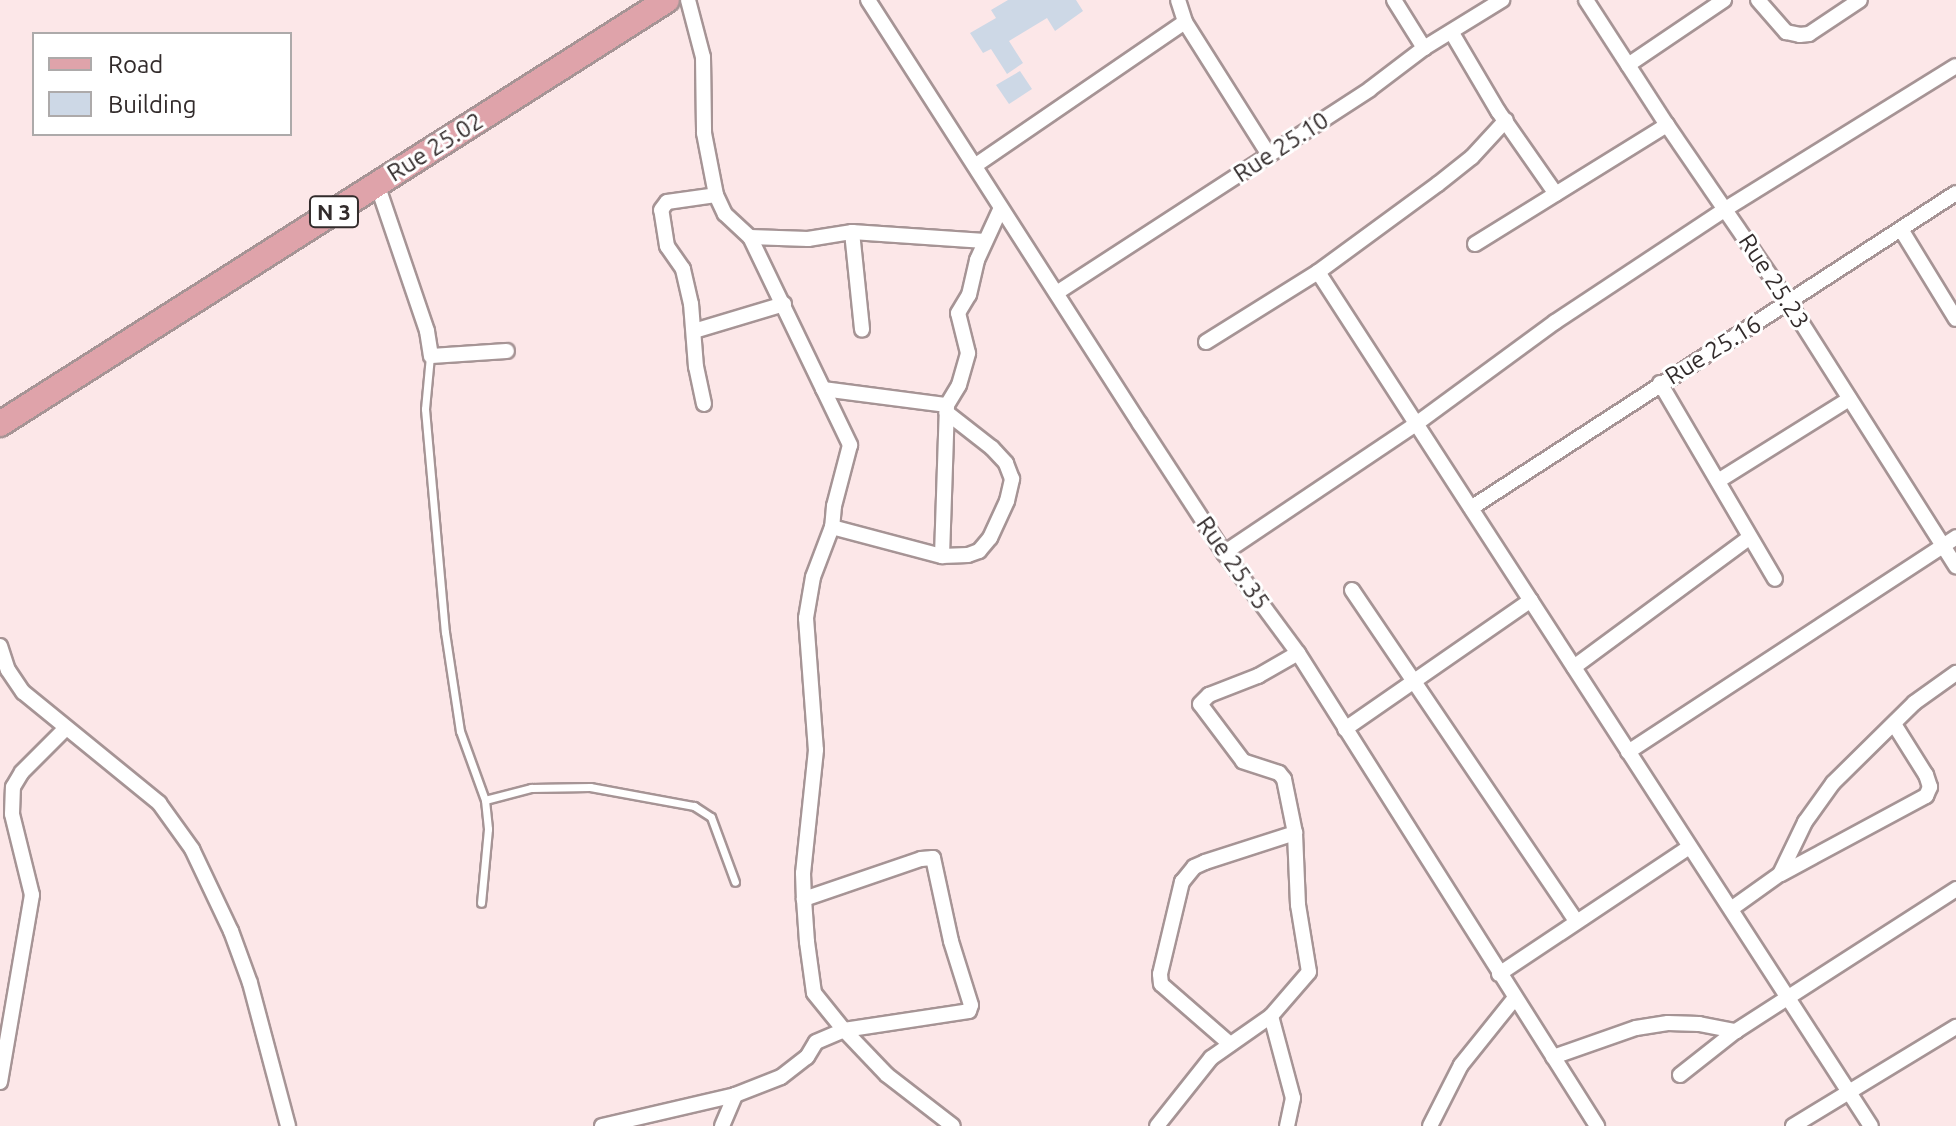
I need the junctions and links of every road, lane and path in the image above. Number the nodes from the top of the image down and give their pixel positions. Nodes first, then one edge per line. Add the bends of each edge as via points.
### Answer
1 (667, 0) edge
2 (688, 0) edge
3 (868, 0) edge
4 (1178, 0) edge
5 (1394, 0) edge
6 (1502, 0) edge
7 (1586, 0) edge
8 (1724, 0) edge
9 (1758, 0) edge
10 (1860, 0) edge
11 (1185, 22) junction
12 (1452, 33) junction
13 (1424, 48) junction
14 (1628, 65) junction
15 (1956, 66) edge
16 (1506, 120) junction
17 (1667, 125) junction
18 (1269, 155) junction
19 (976, 165) junction
20 (377, 184) junction
21 (1956, 193) edge
22 (1556, 194) junction
23 (716, 195) junction
24 (1727, 208) junction
25 (1000, 210) junction
26 (1902, 231) junction
27 (852, 232) junction
28 (750, 237) junction
29 (985, 241) junction
30 (1475, 244) dead end
31 (1318, 272) junction
32 (1058, 292) junction
33 (1789, 303) junction
34 (784, 304) junction
35 (1956, 319) edge
36 (862, 329) dead end
37 (694, 331) junction
38 (1206, 342) dead end
39 (507, 351) dead end
40 (431, 356) junction
41 (1660, 383) junction
42 (823, 389) junction
43 (1849, 399) junction
44 (704, 404) dead end
45 (947, 409) junction
46 (0, 424) edge
47 (1416, 424) junction
48 (1718, 481) junction
49 (1471, 508) junction
50 (832, 527) junction
51 (1749, 538) junction
52 (1949, 541) edge
53 (1224, 553) junction
54 (942, 556) junction
55 (1956, 566) edge
56 (1775, 579) dead end
57 (1352, 590) dead end
58 (1531, 600) junction
59 (0, 646) edge
60 (1298, 653) junction
61 (1574, 667) junction
62 (1956, 673) edge
63 (1412, 684) junction
64 (1894, 724) junction
65 (66, 728) junction
66 (1345, 729) junction
67 (1628, 752) junction
68 (485, 800) junction
69 (1295, 833) junction
70 (1688, 848) junction
71 (1780, 874) junction
72 (735, 882) dead end
73 (1956, 889) edge
74 (804, 899) junction
75 (481, 903) dead end
76 (1731, 909) junction
77 (1576, 921) junction
78 (1499, 974) junction
79 (1514, 999) junction
80 (1789, 999) junction
81 (1271, 1016) junction
82 (844, 1030) junction
83 (1736, 1031) junction
84 (1950, 1031) edge
85 (1230, 1044) junction
86 (1956, 1047) edge
87 (1553, 1057) junction
88 (1680, 1075) dead end
89 (0, 1082) edge
90 (1848, 1090) junction
91 (735, 1095) junction
92 (288, 1126) edge
93 (602, 1126) edge
94 (722, 1126) edge
95 (953, 1126) edge
96 (1157, 1126) edge
97 (1287, 1126) edge
98 (1430, 1126) edge
99 (1597, 1126) edge
100 (1793, 1126) edge
101 (1871, 1126) edge

1 - 20 main road, Rue 25.02 / N 3
2 - 23 street via 703,57 704,133
3 - 19 street, Rue 25.35
4 - 11 street
5 - 13 street
6 - 12 street, Rue 25.10
7 - 14 street, Rue 25.23
8 - 14 street
9 - 10 street via 1786,32 1800,35
11 - 18 street
11 - 19 street
12 - 13 street, Rue 25.10
12 - 16 street
13 - 18 street, Rue 25.10
14 - 17 street, Rue 25.23
15 - 24 street
16 - 22 street
16 - 31 street via 1472,157
17 - 22 street
17 - 24 street, Rue 25.23
18 - 32 street, Rue 25.10
19 - 25 street, Rue 25.35
20 - 40 street
20 - 46 main road, Rue 25.02 / N 3
21 - 26 street, Rue 25.16
22 - 30 street
23 - 28 street via 725,214
23 - 37 street via 667,202 661,210 667,246 683,269
24 - 33 street, Rue 25.23
24 - 47 street via 1555,322
25 - 29 street
25 - 32 street, Rue 25.35
26 - 33 street, Rue 25.16
26 - 35 street
27 - 28 street via 808,239
27 - 29 street
27 - 36 street
28 - 34 street
29 - 45 street via 958,313 968,353
31 - 38 street
31 - 47 street
32 - 53 street, Rue 25.35
33 - 41 street, Rue 25.16
33 - 43 street, Rue 25.23
34 - 37 street
34 - 42 street
37 - 44 street
39 - 40 street
40 - 68 lane via 425,409 450,674 460,731
41 - 48 street
41 - 49 street, Rue 25.16
42 - 45 street
42 - 50 street via 850,445
43 - 48 street
43 - 52 street, Rue 25.23
45 - 54 street
45 - 54 street via 1006,463 1012,479 1007,501 979,551
47 - 49 street
47 - 53 street
48 - 51 street
49 - 58 street
50 - 54 street
50 - 74 street via 813,577 806,618 816,750 804,843
51 - 56 street
51 - 61 street
52 - 55 street, Rue 25.23
52 - 67 street
53 - 60 street, Rue 25.35
57 - 63 street
58 - 61 street
58 - 63 street
59 - 65 street via 23,692
60 - 66 street, Rue 25.35
60 - 69 street via 1200,704 1243,761 1284,779
61 - 67 street
62 - 64 street
63 - 66 street
63 - 77 street
64 - 71 street via 1833,783 1805,822
64 - 71 street via 1926,775 1926,796
65 - 89 street via 13,787 12,814 32,895
65 - 92 street via 159,803 192,849 250,983
66 - 78 street, Rue 25.35
67 - 70 street
68 - 72 lane via 531,788 590,787 694,806 711,817
68 - 75 lane via 488,829
69 - 81 street via 1298,905 1311,966
69 - 85 street via 1205,862 1182,882 1161,984
70 - 76 street
70 - 77 street
71 - 76 street
73 - 80 street
74 - 82 street via 814,993
74 - 82 street via 921,859 935,860 969,1011
76 - 80 street
77 - 78 street
78 - 79 street, Rue 25.35
79 - 87 street, Rue 25.35
79 - 98 street via 1461,1065
80 - 83 street
80 - 90 street
81 - 85 street
81 - 97 street via 1293,1098
82 - 91 street via 816,1042 807,1057 781,1077
82 - 95 street via 887,1075
83 - 87 street via 1668,1023 1636,1028
83 - 88 street
84 - 86 street
84 - 90 street
85 - 96 street via 1196,1074
87 - 99 street, Rue 25.35
90 - 100 street
90 - 101 street
91 - 93 street
91 - 94 street

